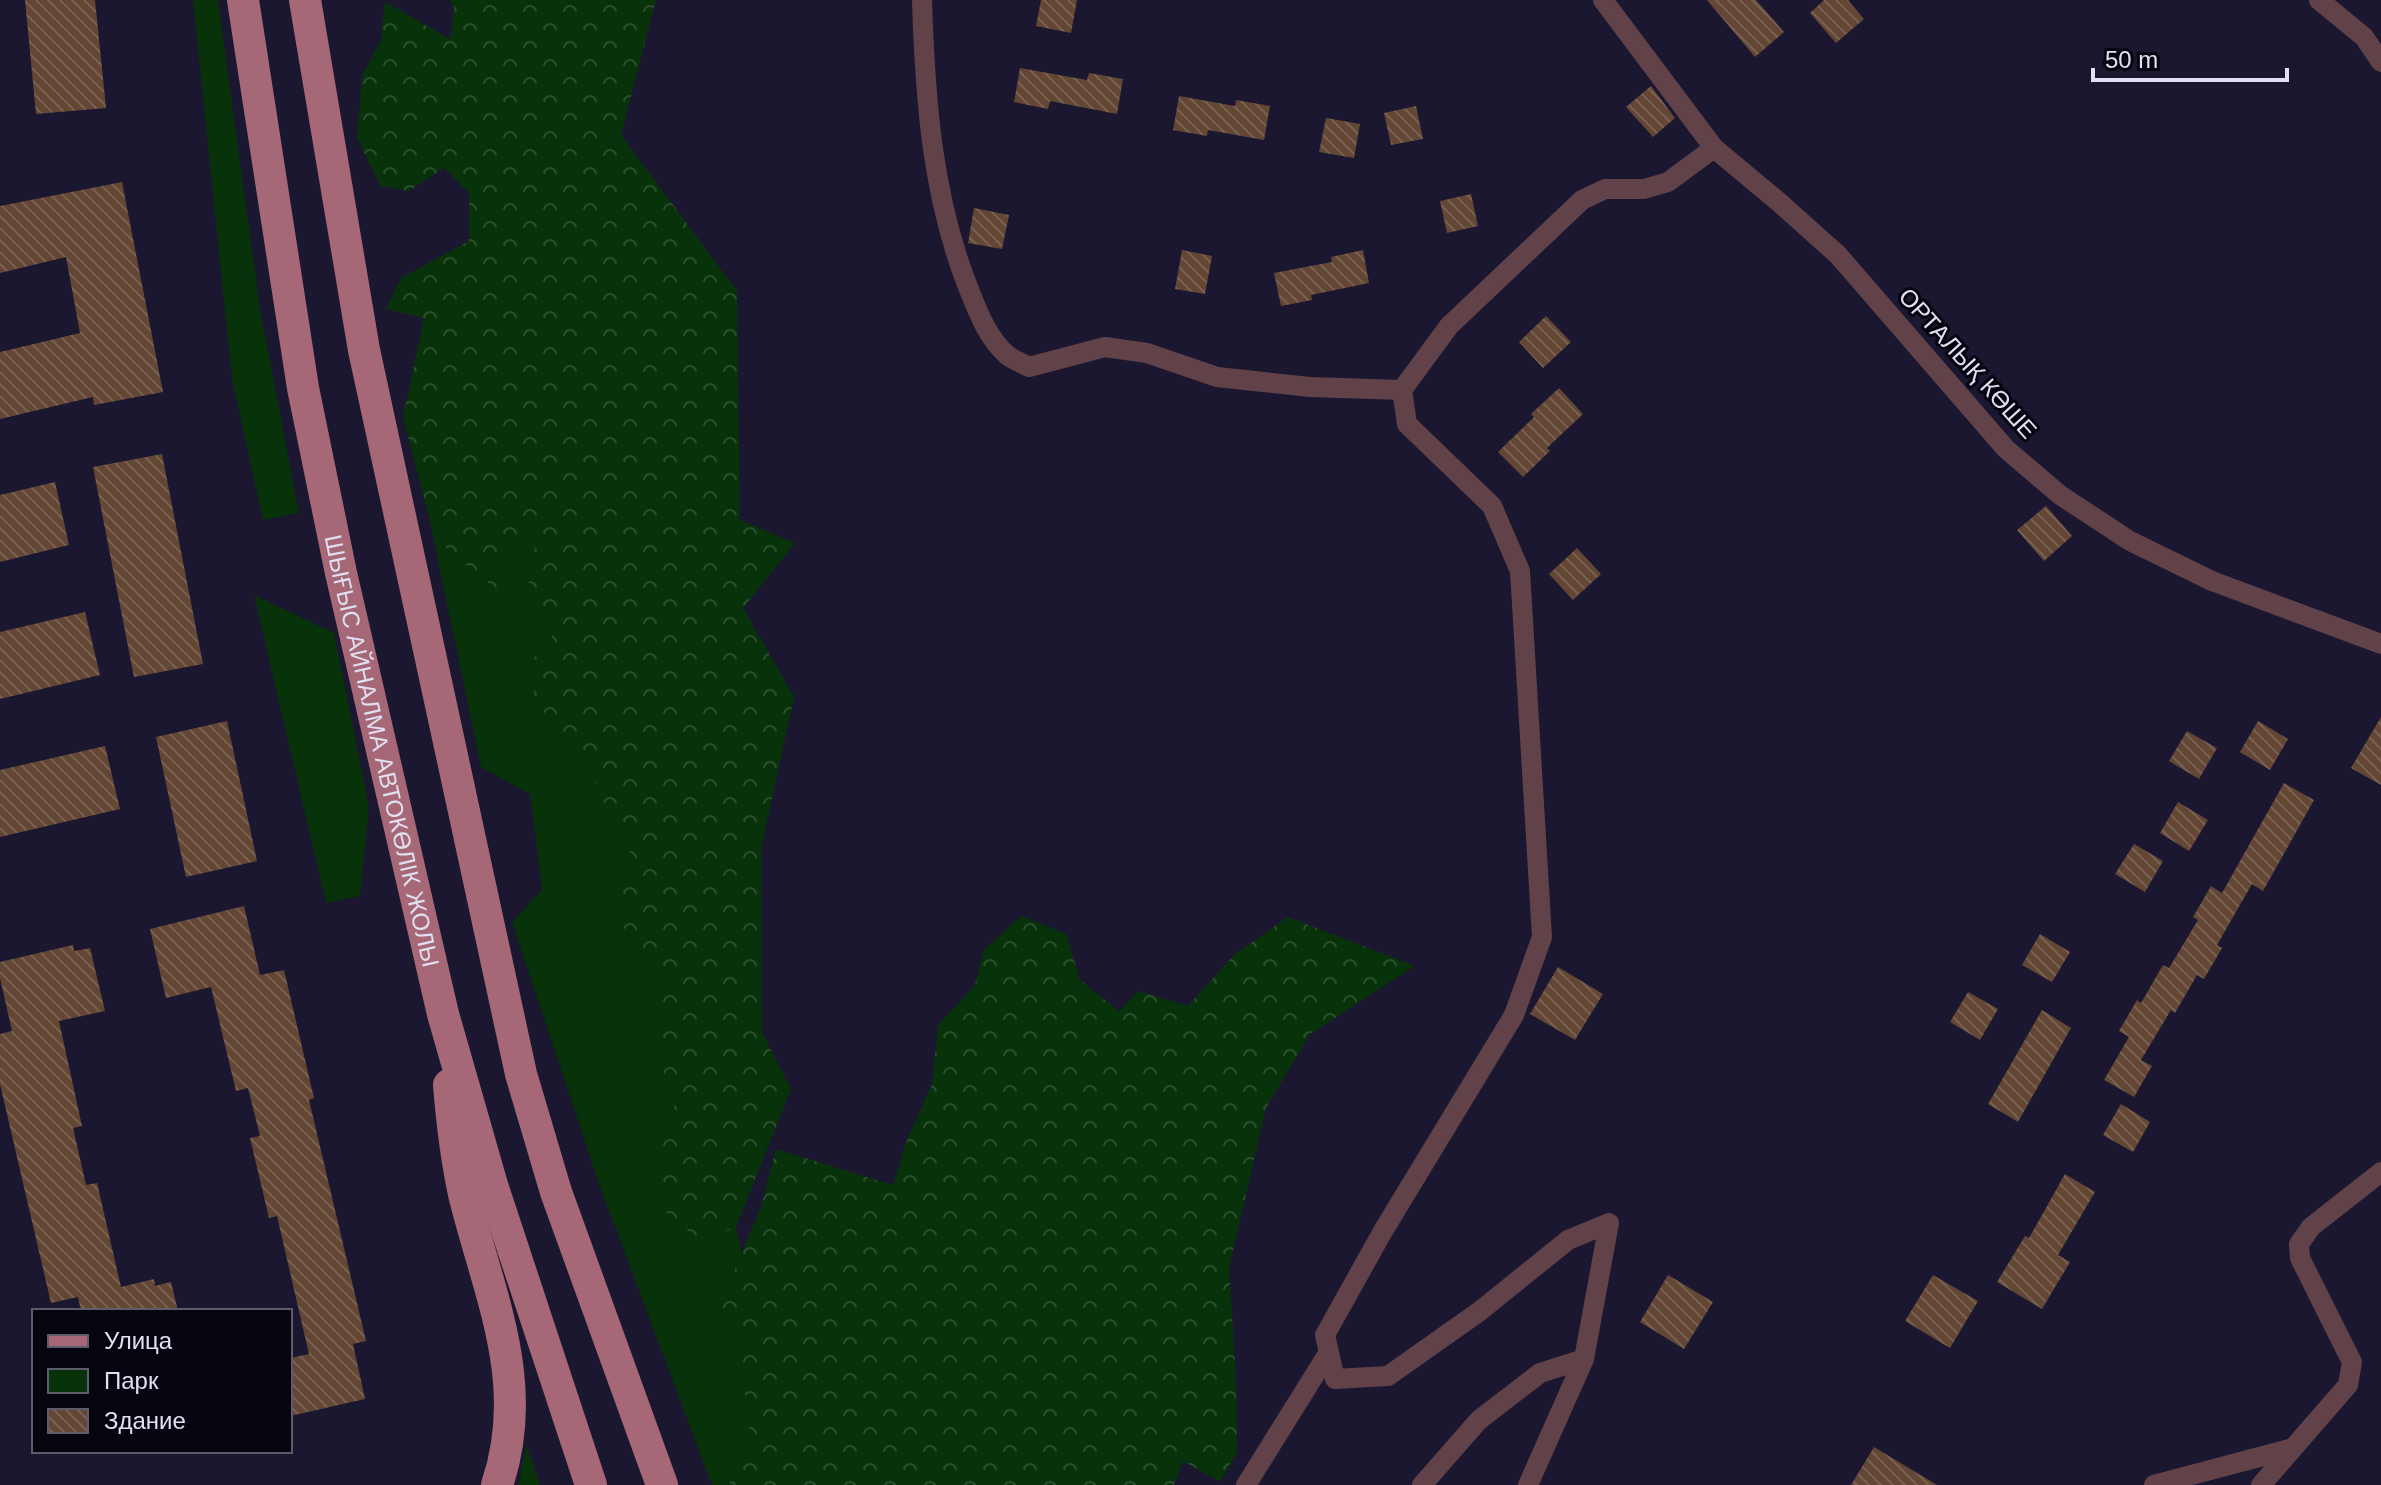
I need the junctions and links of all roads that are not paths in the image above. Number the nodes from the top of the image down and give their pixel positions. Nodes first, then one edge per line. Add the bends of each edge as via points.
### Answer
1 (243, 0) edge
2 (305, 0) edge
3 (922, 0) edge
4 (1603, 0) edge
5 (2319, 0) edge
6 (2381, 62) edge
7 (1714, 148) junction
8 (1402, 390) junction
9 (2381, 644) edge
10 (443, 1014) junction
11 (2381, 1172) edge
12 (1329, 1352) junction
13 (1584, 1359) junction
14 (2293, 1448) junction
15 (497, 1485) edge
16 (591, 1485) edge
17 (662, 1485) edge
18 (1246, 1485) edge
19 (1422, 1485) edge
20 (1528, 1485) edge
21 (2154, 1485) edge
22 (2261, 1485) edge

1 - 10 main road, ШЫҒЫС АЙНАЛМА АВТОКӨЛІК ЖОЛЫ via 303,388
2 - 17 main road via 364,350 521,1074 556,1192
3 - 8 street via 935,168 951,244 983,325 1008,357 1029,367 1105,347 1147,353 1217,377
4 - 7 street, ОРТАЛЫҚ КӨШЕ
5 - 6 street via 2364,37
7 - 8 street via 1668,182 1644,189 1605,189 1582,200 1449,326
7 - 9 street, ОРТАЛЫҚ КӨШЕ via 1838,255 2006,449 2060,495 2130,541 2212,581
8 - 12 street via 1407,424 1492,506 1520,571 1542,937 1514,1015 1325,1335
10 - 15 main road via 454,1142 505,1341 511,1387 507,1457
10 - 16 main road, ШЫҒЫС АЙНАЛМА АВТОКӨЛІК ЖОЛЫ via 492,1185
11 - 14 street via 2311,1227 2299,1244 2300,1258 2352,1362 2348,1385
12 - 13 street via 1335,1379 1388,1376 1568,1240 1609,1223
12 - 18 street
13 - 19 street via 1540,1373 1479,1420
13 - 20 street
14 - 21 street
14 - 22 street

